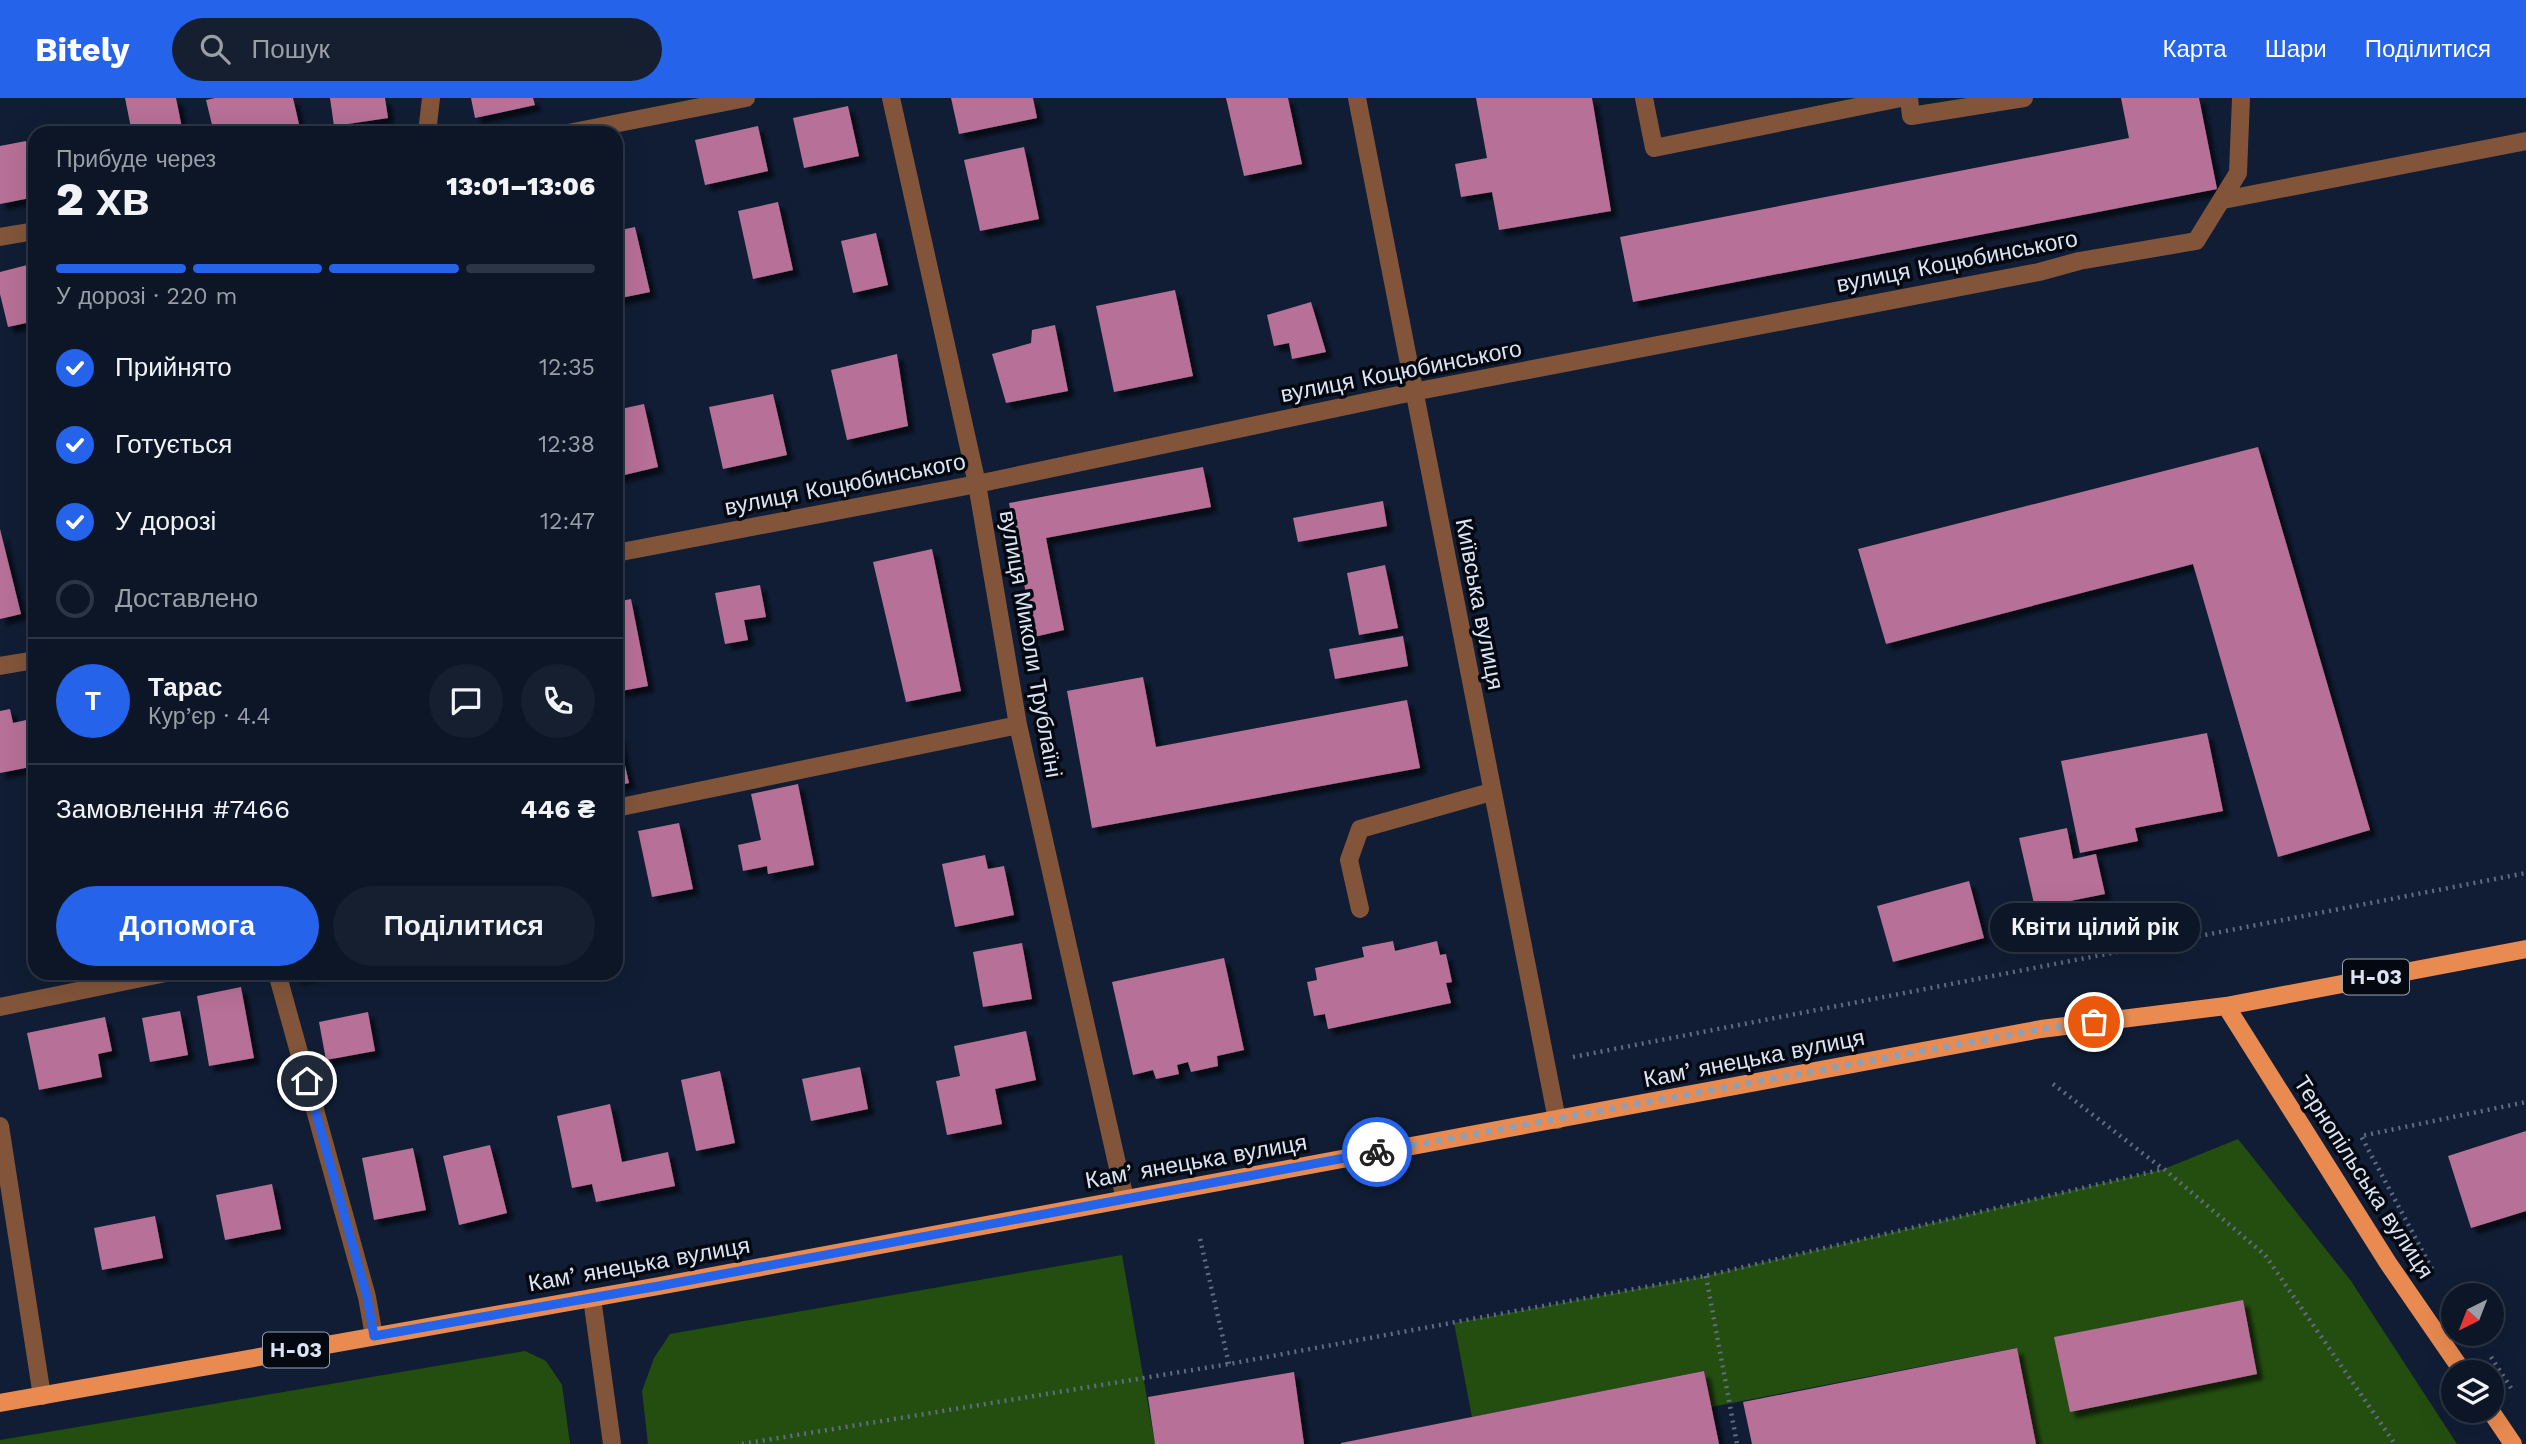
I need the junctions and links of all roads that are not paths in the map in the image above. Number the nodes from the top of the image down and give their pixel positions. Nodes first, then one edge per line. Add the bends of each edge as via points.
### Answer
1 (431, 98) edge
2 (746, 98) edge
3 (891, 98) edge
4 (1357, 98) edge
5 (1644, 98) edge
6 (1901, 98) edge
7 (1909, 98) edge
8 (2024, 98) edge
9 (2241, 98) edge
10 (428, 126) edge
11 (604, 126) edge
12 (2526, 141) edge
13 (2223, 200) junction
14 (28, 232) edge
15 (0, 237) edge
16 (1413, 392) junction
17 (977, 484) junction
18 (623, 553) edge
19 (28, 661) edge
20 (0, 666) edge
21 (1018, 725) junction
22 (1491, 792) junction
23 (623, 807) edge
24 (1360, 909) dead end
25 (2526, 949) edge
26 (132, 980) edge
27 (279, 980) edge
28 (2226, 1006) junction
29 (0, 1007) edge
30 (1557, 1120) junction
31 (0, 1126) edge
32 (1125, 1199) junction
33 (592, 1298) junction
34 (374, 1336) junction
35 (2455, 1360) edge
36 (42, 1396) junction
37 (0, 1403) edge
38 (2498, 1423) edge
39 (612, 1444) edge
40 (2512, 1444) edge

1 - 10 street
2 - 11 street
3 - 17 street, вулиця Миколи Трублаїні
4 - 16 street, Київська вулиця
5 - 6 street via 1654,148
7 - 8 street via 1912,116
9 - 13 street via 2238,173
12 - 13 street
13 - 16 street, вулиця Коцюбинського via 2196,241
14 - 15 street
16 - 17 street, вулиця Коцюбинського
16 - 22 street, Київська вулиця
17 - 18 street, вулиця Коцюбинського
17 - 21 street, вулиця Миколи Трублаїні
19 - 20 street
21 - 23 street
21 - 32 street, вулиця Миколи Трублаїні
22 - 24 street via 1360,829 1349,860
22 - 30 street, Київська вулиця
25 - 28 main road, Камʼянецька вулиця / Н-03
26 - 29 street
27 - 34 street
28 - 30 main road, Камʼянецька вулиця / Н-03 via 2041,1029
28 - 35 main road, Тернопільська вулиця
30 - 32 main road, Камʼянецька вулиця / Н-03
31 - 36 street
32 - 33 main road, Камʼянецька вулиця / Н-03
33 - 34 main road, Камʼянецька вулиця / Н-03
33 - 39 street
34 - 36 main road, Камʼянецька вулиця / Н-03
36 - 37 main road, Камʼянецька вулиця / Н-03
38 - 40 main road

